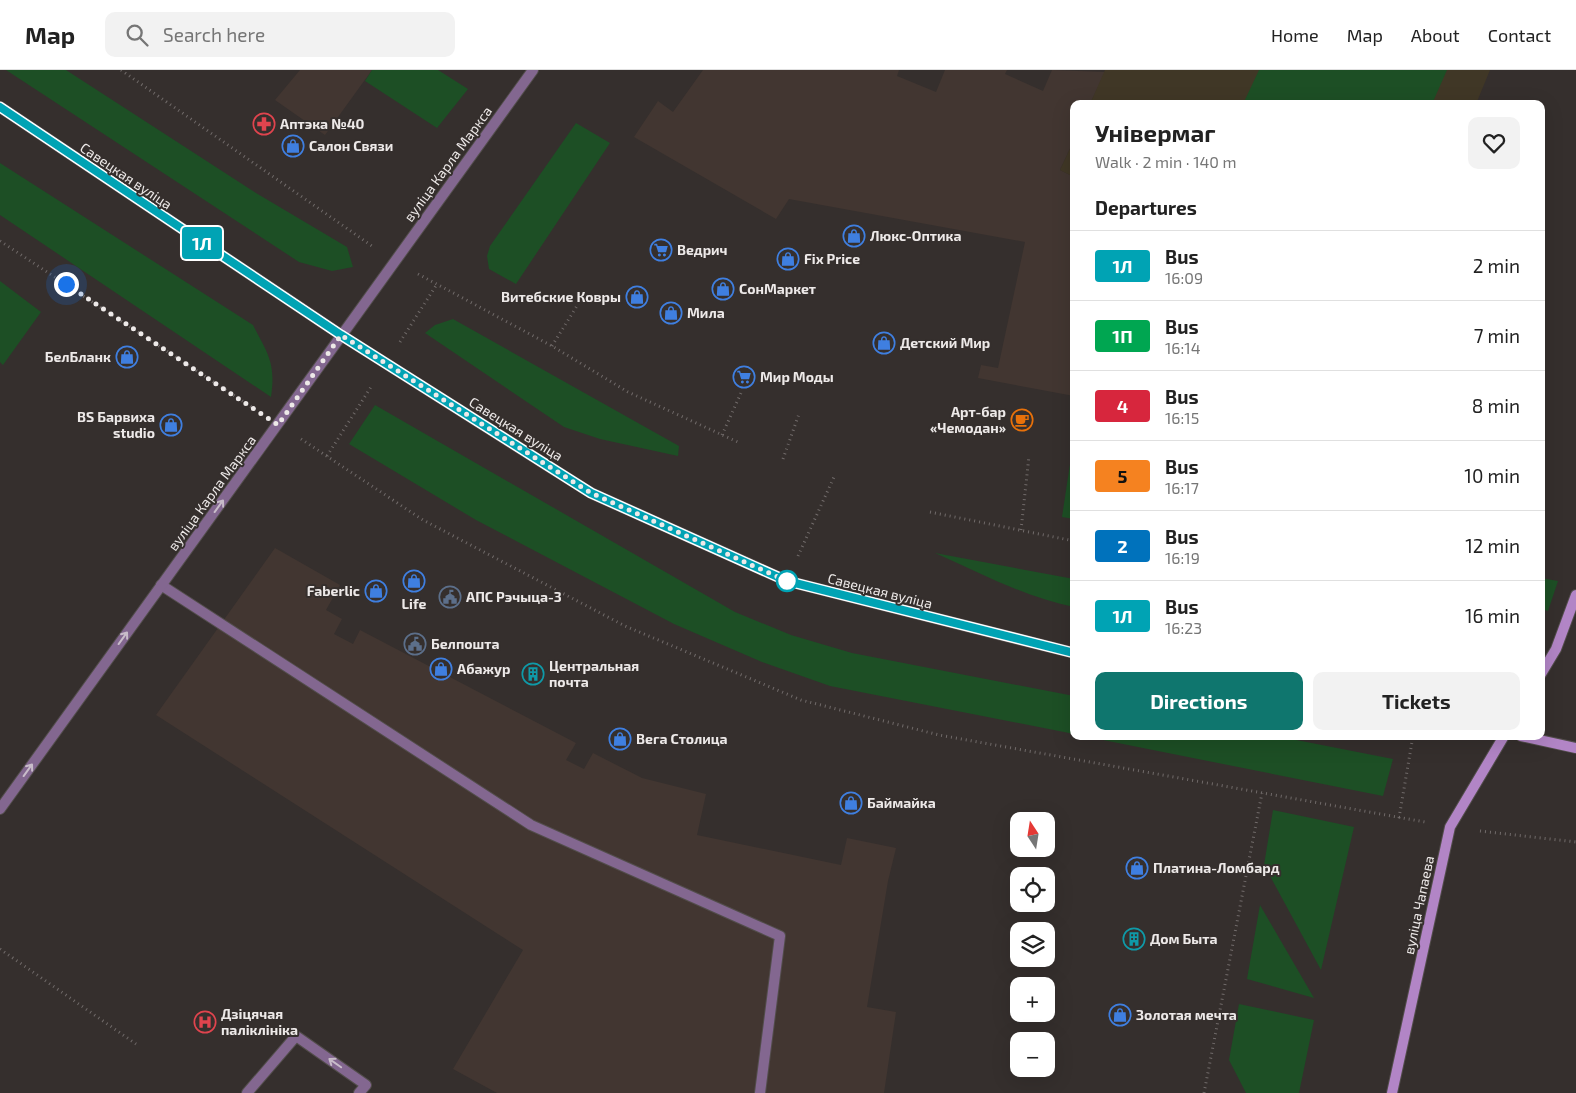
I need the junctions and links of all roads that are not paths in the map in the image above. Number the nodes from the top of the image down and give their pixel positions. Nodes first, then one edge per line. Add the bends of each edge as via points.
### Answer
1 (533, 70) edge
2 (0, 107) edge
3 (341, 335) junction
4 (162, 585) junction
5 (1576, 595) edge
6 (1070, 652) edge
7 (1545, 667) edge
8 (1502, 740) edge
9 (1539, 740) edge
10 (1576, 748) edge
11 (0, 809) edge
12 (247, 1093) edge
13 (359, 1093) edge
14 (760, 1093) edge
15 (1392, 1093) edge

1 - 3 street, вуліца Карла Маркса
2 - 3 street, Савецкая вуліца
4 -> 3 street, вуліца Карла Маркса
3 - 6 street, Савецкая вуліца via 591,493 787,581
11 -> 4 street, вуліца Карла Маркса
4 - 14 street via 531,825 780,936
5 - 7 street via 1556,649
8 - 15 street, вуліца Чапаева via 1450,826
9 - 10 street
13 -> 12 street via 366,1085 296,1036

